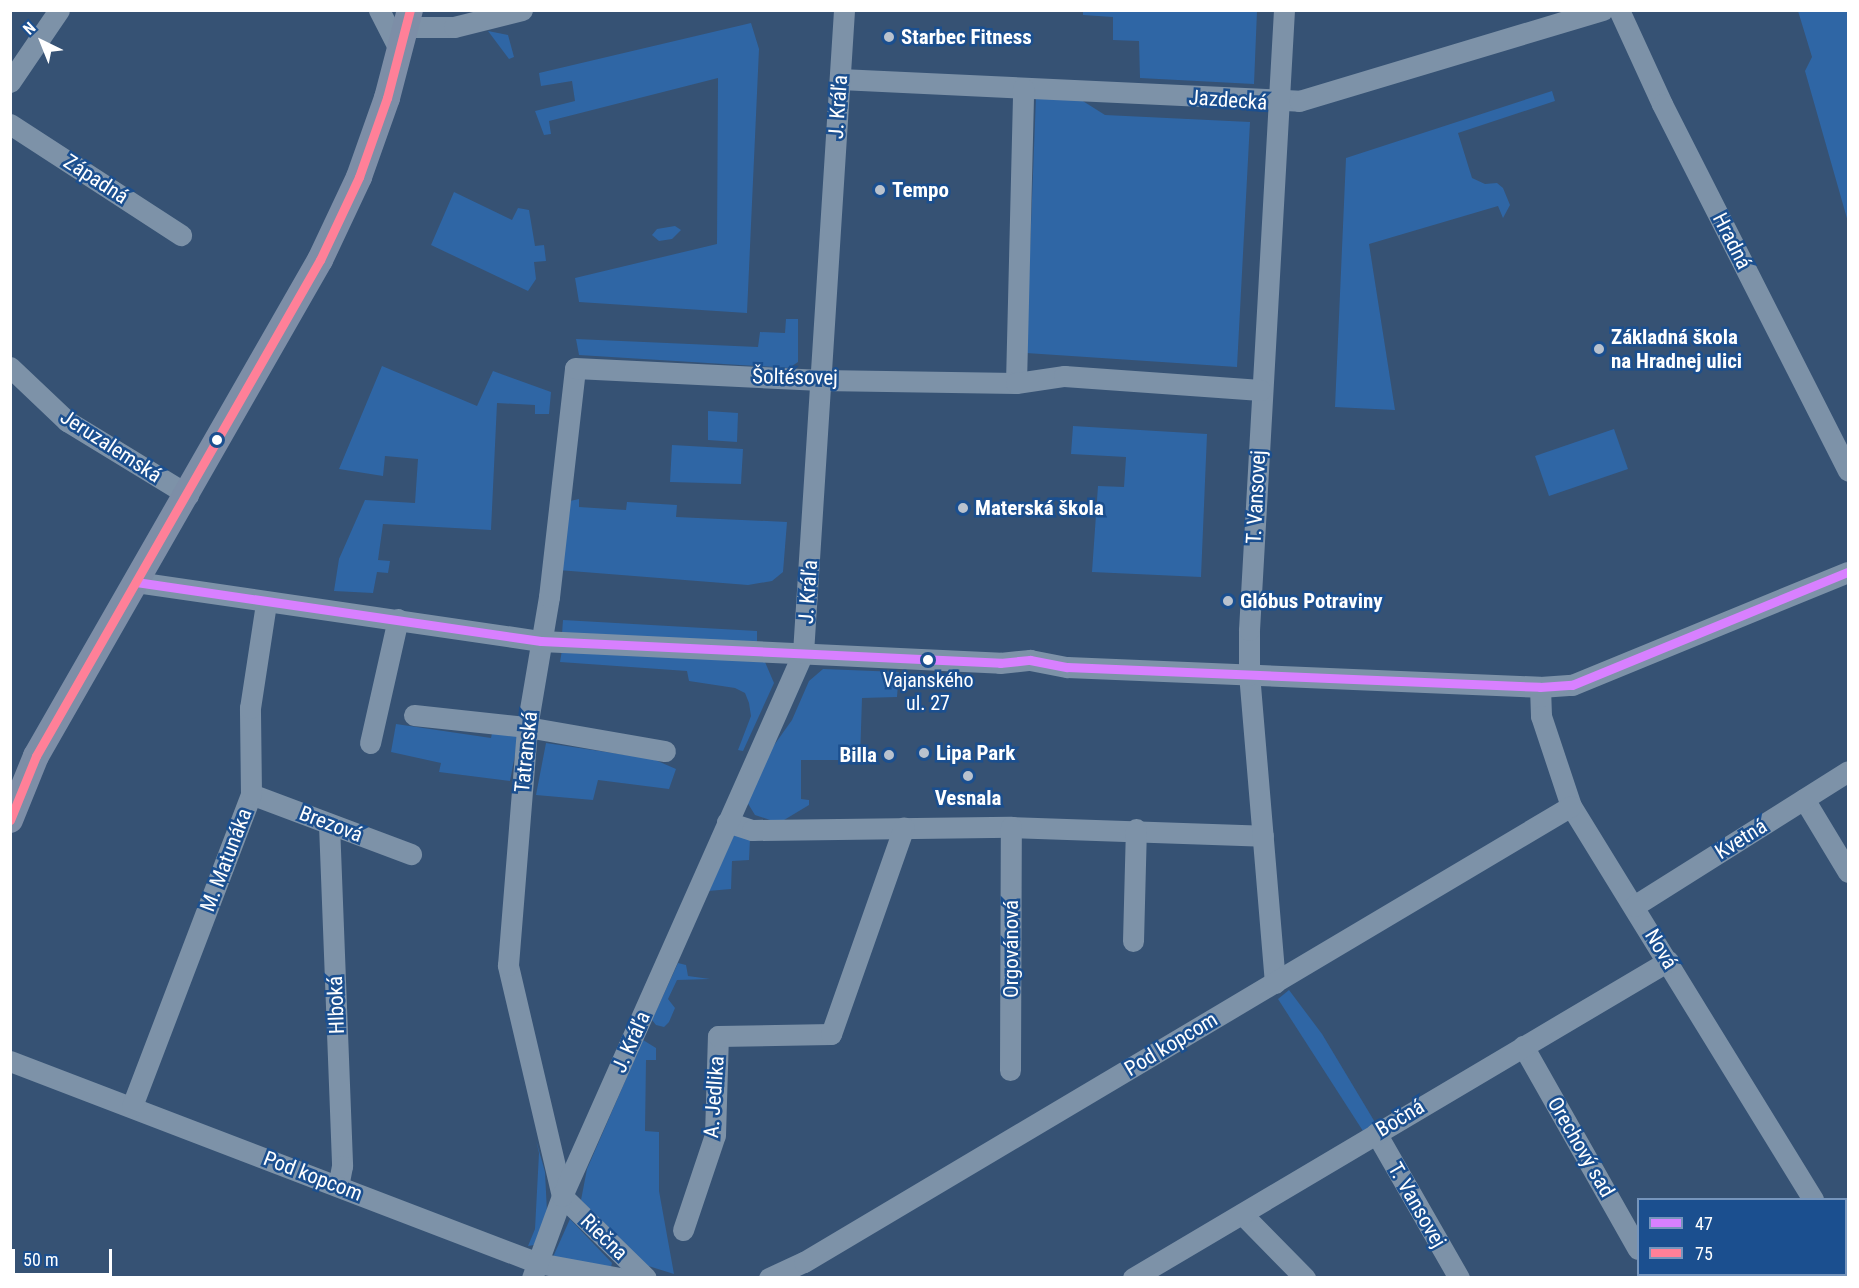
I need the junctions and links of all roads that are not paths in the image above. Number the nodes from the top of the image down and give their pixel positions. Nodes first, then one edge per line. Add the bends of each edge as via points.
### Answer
1 (59, 10) edge
2 (379, 10) edge
3 (522, 10) edge
4 (844, 10) edge
5 (1284, 10) edge
6 (1603, 10) edge
7 (1619, 10) edge
8 (405, 30) edge
9 (840, 79) junction
10 (10, 82) edge
11 (1023, 88) junction
12 (1278, 103) junction
13 (10, 124) edge
14 (181, 235) dead end
15 (10, 368) edge
16 (575, 368) joint
17 (821, 380) junction
18 (1016, 383) junction
19 (1261, 390) junction
20 (1848, 470) edge
21 (188, 495) junction
22 (1848, 572) edge
23 (136, 582) junction
24 (266, 603) junction
25 (398, 619) junction
26 (541, 641) junction
27 (803, 653) junction
28 (1249, 675) junction
29 (1540, 687) junction
30 (414, 715) dead end
31 (527, 727) junction
32 (370, 743) dead end
33 (665, 751) dead end
34 (1848, 771) edge
35 (251, 794) junction
36 (1804, 799) junction
37 (1570, 806) junction
38 (10, 820) edge
39 (727, 822) junction
40 (329, 824) junction
41 (904, 827) junction
42 (1011, 827) junction
43 (1136, 829) junction
44 (1263, 836) junction
45 (411, 854) dead end
46 (1848, 872) edge
47 (1634, 906) junction
48 (1133, 941) dead end
49 (1668, 960) junction
50 (1275, 983) junction
51 (1522, 1046) junction
52 (10, 1061) edge
53 (1010, 1070) dead end
54 (132, 1106) junction
55 (592, 1128) junction
56 (1376, 1132) junction
57 (547, 1133) junction
58 (338, 1186) junction
59 (562, 1196) junction
60 (1812, 1198) edge
61 (1242, 1214) junction
62 (683, 1230) dead end
63 (1637, 1247) edge
64 (535, 1270) edge
65 (619, 1278) edge
66 (645, 1278) edge
67 (770, 1278) edge
68 (1133, 1278) edge
69 (1305, 1278) edge
70 (1459, 1278) edge

1 - 10 street
2 - 8 street
3 - 8 street via 454,27
4 - 9 street, J. Kráľa
5 - 12 street, T. Vansovej
6 - 12 street, Jazdecká via 1299,101
7 - 20 street, Hradná via 1662,104
8 - 21 main road via 358,177 320,260
9 - 11 street, Jazdecká
9 - 17 street, J. Kráľa
11 - 12 street, Jazdecká
11 - 18 street
12 - 19 street, T. Vansovej
13 - 14 street, Západná
15 - 21 street, Jeruzalemská via 67,421
16 - 17 street, Šoltésovej
16 - 26 street, Tatranská
17 - 18 street, Šoltésovej
17 - 27 street, J. Kráľa
18 - 19 street, Šoltésovej via 1064,376
19 - 28 street, T. Vansovej
21 - 23 main road
22 - 29 street via 1572,685
23 - 24 street
23 - 38 main road via 36,756
24 - 25 street
24 - 35 street, M. Matunáka via 249,708
25 - 26 street
25 - 32 street
26 - 27 street
26 - 31 street, Tatranská
27 - 28 street via 1000,663 1030,660 1067,667
27 - 39 street, J. Kráľa
28 - 29 street
28 - 44 street, T. Vansovej
29 - 37 street, Nová via 1541,716
30 - 31 street
31 - 33 street
31 - 57 street, Tatranská via 508,965
34 - 36 street, Kvetná
35 - 40 street, Brezová
35 - 54 street, M. Matunáka
36 - 46 street
36 - 47 street, Kvetná
37 - 47 street, Nová
37 - 50 street, Pod kopcom
39 - 41 street via 752,830
39 - 55 street, J. Kráľa
40 - 45 street, Brezová
40 - 58 street, Hlboká via 342,1166
41 - 42 street
41 - 62 street, A. Jedlika via 831,1034 718,1036 715,1136
42 - 43 street
42 - 53 street, Orgovánová
43 - 44 street
43 - 48 street
44 - 50 street, T. Vansovej
47 - 49 street, Nová
49 - 51 street, Bočná
49 - 60 street, Nová
50 - 67 street, Pod kopcom via 814,1256
51 - 56 street, Bočná
51 - 63 street, Orechový sad
52 - 54 street, Pod kopcom
54 - 58 street, Pod kopcom
55 - 57 street via 571,1142 557,1141
55 - 59 street, J. Kráľa
56 - 61 street, Bočná
56 - 70 street, T. Vansovej
57 - 59 street, Tatranská
58 - 64 street, Pod kopcom
59 - 64 street
59 - 66 street, Riečna
61 - 68 street, Bočná
61 - 69 street
64 - 65 street, Pod kopcom

